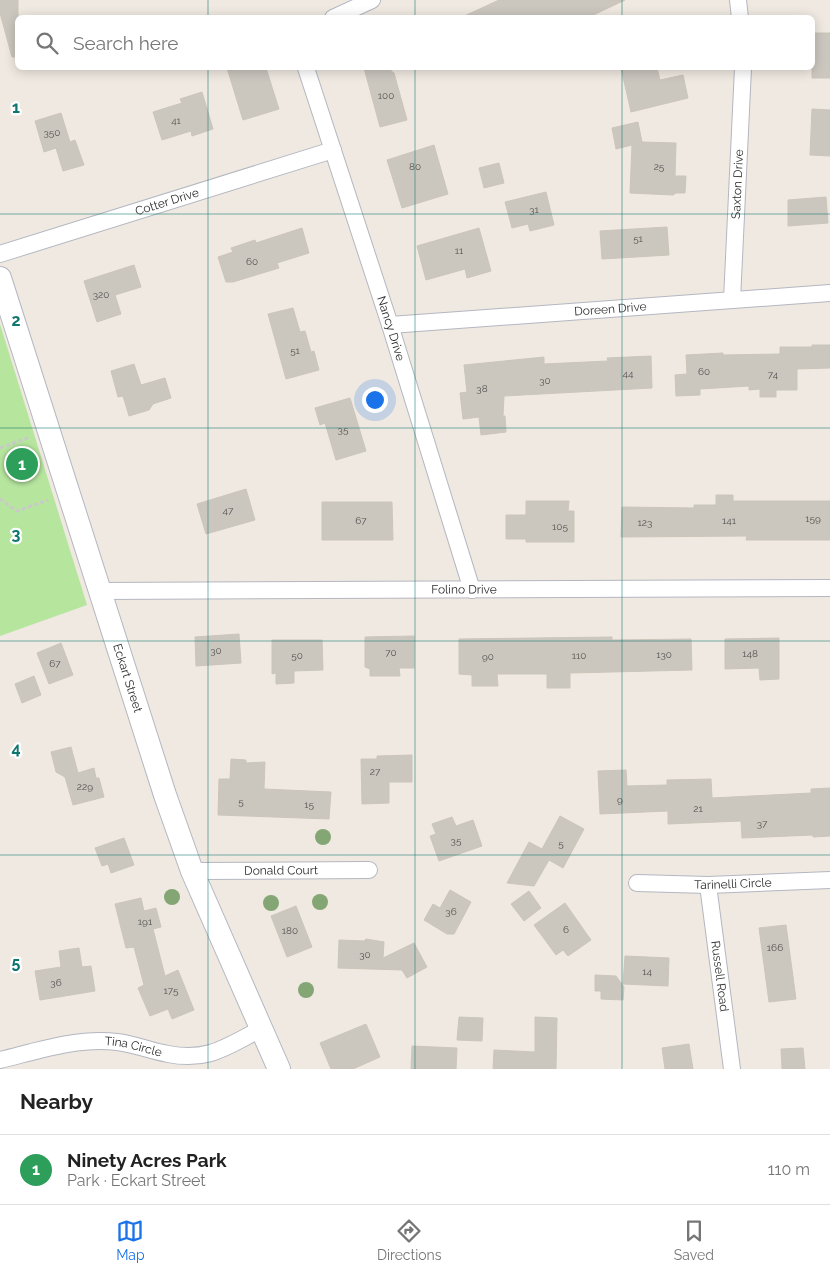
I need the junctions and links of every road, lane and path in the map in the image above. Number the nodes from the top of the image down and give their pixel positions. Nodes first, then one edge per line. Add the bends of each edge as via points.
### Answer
1 (372, 0) edge
2 (738, 0) edge
3 (340, 15) edge
4 (740, 15) edge
5 (307, 70) edge
6 (742, 70) edge
7 (333, 150) junction
8 (0, 254) edge
9 (0, 278) edge
10 (830, 293) edge
11 (732, 300) junction
12 (390, 325) junction
13 (48, 430) junction
14 (0, 448) edge
15 (68, 493) junction
16 (0, 499) edge
17 (830, 588) edge
18 (98, 590) junction
19 (472, 590) junction
20 (369, 870) dead end
21 (192, 871) junction
22 (830, 880) edge
23 (637, 883) dead end
24 (708, 885) junction
25 (261, 1029) junction
26 (0, 1060) edge
27 (279, 1069) edge
28 (732, 1069) edge

1 - 3 street
2 - 4 street
5 - 7 street, Nancy Drive
6 - 11 street, Saxton Drive
7 - 8 street, Cotter Drive
7 - 12 street, Nancy Drive
9 - 13 street, Eckart Street
10 - 11 street, Doreen Drive
11 - 12 street, Doreen Drive
12 - 19 street, Nancy Drive
13 - 14 path
13 - 15 street, Eckart Street
15 - 16 path via 17,511
15 - 18 street, Eckart Street
17 - 19 street, Folino Drive
18 - 19 street, Folino Drive
18 - 21 street, Eckart Street
20 - 21 street, Donald Court
21 - 25 street, Eckart Street
22 - 24 street, Tarinelli Circle
23 - 24 street, Tarinelli Circle
24 - 28 street, Russell Road
25 - 26 street, Tina Circle via 202,1056 187,1057 108,1042 69,1044
25 - 27 street, Eckart Street

